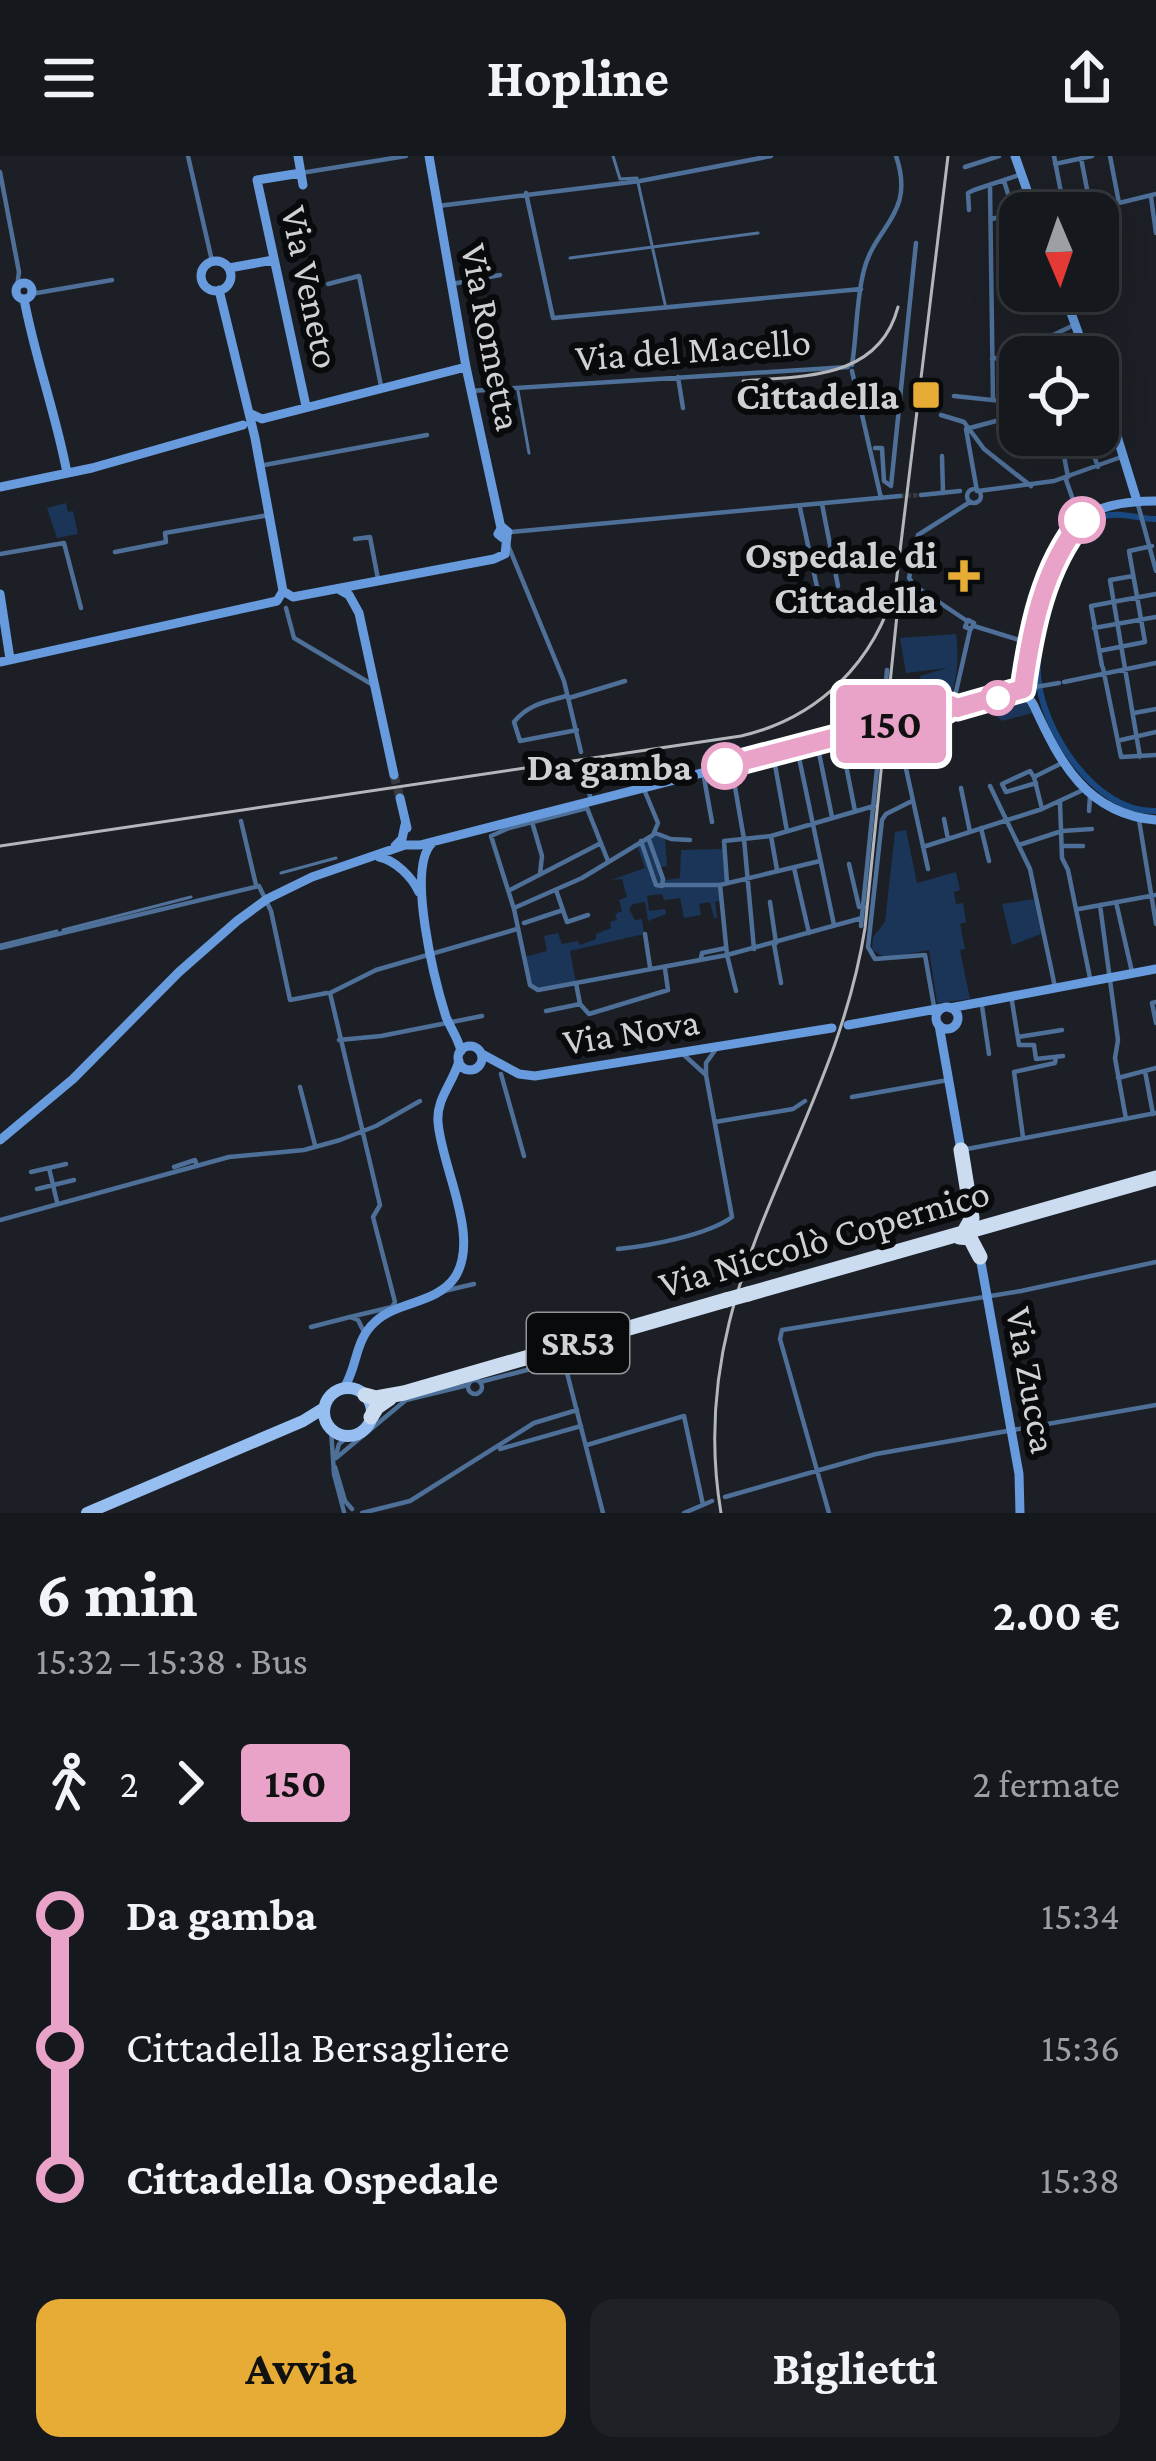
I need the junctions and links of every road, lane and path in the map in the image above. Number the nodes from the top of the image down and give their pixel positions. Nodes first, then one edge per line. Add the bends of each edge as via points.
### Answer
1 (188, 156) edge
2 (298, 156) edge
3 (406, 156) edge
4 (429, 156) edge
5 (771, 156) edge
6 (896, 156) edge
7 (999, 156) edge
8 (1015, 156) edge
9 (1092, 156) edge
10 (1110, 156) edge
11 (984, 158) edge
12 (1081, 158) edge
13 (1054, 160) edge
14 (965, 167) dead end
15 (0, 172) edge
16 (1022, 174) junction
17 (302, 179) junction
18 (1004, 181) junction
19 (990, 187) junction
20 (1028, 192) edge
21 (1061, 192) edge
22 (1088, 192) edge
23 (1117, 192) edge
24 (526, 193) junction
25 (1153, 194) edge
26 (1119, 203) edge
27 (438, 206) junction
28 (969, 210) dead end
29 (992, 219) junction
30 (1156, 233) edge
31 (916, 243) dead end
32 (273, 260) junction
33 (212, 261) junction
34 (229, 268) junction
35 (500, 275) dead end
36 (112, 280) dead end
37 (328, 284) dead end
38 (452, 284) junction
39 (861, 289) junction
40 (219, 290) junction
41 (23, 292) junction
42 (3, 299) dead end
43 (1071, 312) edge
44 (1075, 325) junction
45 (1048, 336) edge
46 (1079, 336) edge
47 (999, 358) edge
48 (992, 359) junction
49 (466, 367) junction
50 (850, 368) junction
51 (678, 377) junction
52 (381, 386) junction
53 (470, 391) junction
54 (954, 396) dead end
55 (993, 400) junction
56 (999, 401) edge
57 (306, 406) junction
58 (246, 408) junction
59 (683, 408) dead end
60 (941, 415) dead end
61 (262, 419) junction
62 (999, 419) edge
63 (242, 425) junction
64 (966, 429) junction
65 (427, 435) dead end
66 (255, 438) junction
67 (1119, 445) edge
68 (942, 456) dead end
69 (1063, 456) edge
70 (1094, 456) edge
71 (1124, 456) junction
72 (259, 466) junction
73 (874, 467) junction
74 (1098, 467) junction
75 (67, 473) junction
76 (1066, 477) junction
77 (1031, 486) junction
78 (0, 487) edge
79 (943, 493) junction
80 (921, 495) tunnel mouth
81 (974, 495) junction
82 (900, 496) tunnel mouth
83 (880, 497) junction
84 (1156, 501) edge
85 (822, 504) junction
86 (1139, 506) junction
87 (800, 508) junction
88 (268, 515) junction
89 (1076, 527) junction
90 (355, 539) dead end
91 (505, 545) junction
92 (1152, 546) junction
93 (115, 552) dead end
94 (0, 554) edge
95 (1156, 571) edge
96 (1132, 576) junction
97 (374, 581) junction
98 (817, 586) dead end
99 (838, 586) dead end
100 (0, 593) edge
101 (355, 593) junction
102 (1156, 594) edge
103 (1137, 598) junction
104 (285, 599) junction
105 (1115, 602) junction
106 (81, 608) dead end
107 (1156, 617) edge
108 (1141, 621) junction
109 (1119, 625) junction
110 (972, 628) junction
111 (1094, 628) junction
112 (1029, 643) junction
113 (1123, 646) junction
114 (1099, 651) junction
115 (12, 655) edge
116 (1156, 663) edge
117 (1103, 669) junction
118 (1127, 669) junction
119 (887, 670) dead end
120 (625, 681) dead end
121 (376, 689) junction
122 (1027, 692) junction
123 (568, 696) junction
124 (952, 708) junction
125 (1156, 711) edge
126 (868, 712) junction
127 (1134, 714) junction
128 (1114, 721) junction
129 (896, 723) junction
130 (876, 728) junction
131 (577, 730) junction
132 (1156, 732) edge
133 (841, 735) junction
134 (1138, 736) junction
135 (1119, 740) junction
136 (817, 743) junction
137 (797, 748) junction
138 (580, 752) dead end
139 (773, 754) junction
140 (1156, 755) edge
141 (1140, 757) junction
142 (1062, 763) junction
143 (731, 764) junction
144 (584, 767) dead end
145 (703, 772) junction
146 (394, 775) tunnel mouth
147 (1035, 780) junction
148 (990, 786) dead end
149 (643, 787) junction
150 (961, 788) dead end
151 (1086, 794) junction
152 (400, 798) tunnel mouth
153 (912, 801) junction
154 (1060, 802) junction
155 (589, 804) junction
156 (874, 806) junction
157 (574, 808) junction
158 (1042, 809) junction
159 (856, 811) junction
160 (1089, 811) dead end
161 (832, 817) junction
162 (1134, 817) junction
163 (944, 819) dead end
164 (1007, 820) junction
165 (1156, 820) edge
166 (241, 821) dead end
167 (405, 822) junction
168 (532, 822) junction
169 (712, 822) dead end
170 (812, 823) junction
171 (508, 825) junction
172 (981, 828) junction
173 (1092, 829) dead end
174 (788, 831) junction
175 (1061, 831) junction
176 (970, 832) junction
177 (771, 836) junction
178 (648, 837) junction
179 (744, 839) junction
180 (948, 839) junction
181 (437, 840) junction
182 (690, 840) dead end
183 (601, 843) junction
184 (1019, 845) junction
185 (407, 846) junction
186 (1062, 846) junction
187 (1083, 846) dead end
188 (923, 848) junction
189 (542, 856) junction
190 (366, 857) junction
191 (820, 860) junction
192 (608, 861) junction
193 (989, 861) dead end
194 (422, 862) junction
195 (850, 864) dead end
196 (395, 865) junction
197 (794, 866) junction
198 (557, 867) junction
199 (928, 869) dead end
200 (777, 870) junction
201 (405, 873) junction
202 (540, 876) junction
203 (747, 878) junction
204 (724, 884) junction
205 (256, 885) junction
206 (556, 890) junction
207 (508, 891) junction
208 (421, 896) junction
209 (1153, 896) edge
210 (267, 899) junction
211 (770, 902) dead end
212 (1116, 902) junction
213 (1100, 905) junction
214 (864, 907) junction
215 (1077, 909) junction
216 (563, 910) junction
217 (514, 911) junction
218 (588, 915) dead end
219 (1156, 924) edge
220 (834, 925) junction
221 (520, 926) junction
222 (808, 933) junction
223 (645, 934) dead end
224 (496, 935) junction
225 (775, 944) junction
226 (0, 948) edge
227 (754, 949) junction
228 (727, 952) junction
229 (433, 955) junction
230 (650, 967) dead end
231 (664, 967) junction
232 (1156, 968) edge
233 (1132, 973) junction
234 (1111, 977) junction
235 (1090, 980) junction
236 (576, 983) junction
237 (781, 983) dead end
238 (1055, 987) junction
239 (932, 988) junction
240 (736, 991) dead end
241 (329, 993) junction
242 (1011, 995) junction
243 (986, 1001) junction
244 (1156, 1002) edge
245 (580, 1004) junction
246 (546, 1011) dead end
247 (901, 1015) junction
248 (482, 1016) dead end
249 (944, 1016) junction
250 (448, 1021) junction
251 (1156, 1023) edge
252 (848, 1025) dead end
253 (832, 1028) dead end
254 (1062, 1030) dead end
255 (1018, 1037) junction
256 (339, 1040) junction
257 (716, 1049) junction
258 (699, 1052) junction
259 (683, 1054) junction
260 (988, 1054) dead end
261 (464, 1057) junction
262 (482, 1058) junction
263 (702, 1064) junction
264 (1156, 1068) edge
265 (1144, 1071) junction
266 (501, 1074) dead end
267 (1118, 1078) junction
268 (948, 1080) junction
269 (300, 1087) dead end
270 (851, 1097) dead end
271 (421, 1101) dead end
272 (806, 1101) dead end
273 (1154, 1114) edge
274 (1126, 1119) junction
275 (715, 1122) junction
276 (361, 1132) junction
277 (1023, 1137) junction
278 (0, 1140) edge
279 (315, 1147) junction
280 (961, 1150) junction
281 (524, 1156) dead end
282 (66, 1164) dead end
283 (197, 1166) junction
284 (174, 1167) dead end
285 (49, 1168) junction
286 (31, 1172) dead end
287 (1156, 1178) edge
288 (74, 1180) dead end
289 (53, 1185) junction
290 (37, 1189) dead end
291 (57, 1202) junction
292 (971, 1207) junction
293 (1022, 1216) junction
294 (0, 1220) edge
295 (988, 1226) junction
296 (964, 1232) junction
297 (926, 1243) junction
298 (618, 1249) dead end
299 (980, 1257) junction
300 (1156, 1262) edge
301 (456, 1275) junction
302 (474, 1284) dead end
303 (455, 1288) junction
304 (436, 1293) junction
305 (987, 1296) junction
306 (350, 1317) junction
307 (311, 1328) dead end
308 (364, 1332) junction
309 (353, 1371) junction
310 (481, 1385) junction
311 (344, 1388) junction
312 (468, 1388) junction
313 (363, 1393) junction
314 (404, 1393) junction
315 (1156, 1405) edge
316 (577, 1410) junction
317 (371, 1417) junction
318 (327, 1420) junction
319 (580, 1426) junction
320 (1011, 1427) junction
321 (349, 1436) junction
322 (585, 1445) junction
323 (494, 1450) junction
324 (336, 1459) junction
325 (820, 1471) junction
326 (128, 1496) junction
327 (725, 1497) dead end
328 (712, 1501) dead end
329 (703, 1504) junction
330 (352, 1512) edge
331 (87, 1513) edge
332 (132, 1513) edge
333 (603, 1513) edge
334 (684, 1513) edge
335 (830, 1513) edge
336 (1020, 1513) edge

1 - 33 street
2 - 17 street
3 - 17 street
4 - 27 street, Via Rometta
5 - 24 street
6 - 39 street via 898,204
7 - 11 street
8 - 16 street
9 - 12 street
10 - 23 street
11 - 14 street
12 - 13 street
12 - 22 street
13 - 21 street
15 - 41 street
16 - 18 street
16 - 20 street
17 - 32 street, Via Veneto via 257,180
18 - 19 street
18 - 29 street via 1014,213
19 - 28 street via 968,194
19 - 29 street
24 - 27 street
24 - 39 street via 553,318
25 - 26 street
25 - 30 street
27 - 38 street, Via Rometta
29 - 48 street
31 - 73 street via 892,486 884,481 882,448 875,448
32 - 34 street
32 - 57 street, Via Veneto
33 - 34 street
33 - 40 street via 202,280
34 - 40 street via 230,282
35 - 38 street
36 - 41 street
37 - 52 street via 359,276
38 - 49 street, Via Rometta
39 - 50 street
40 - 58 street
41 - 42 street
41 - 75 street
43 - 44 street
44 - 45 street
44 - 46 street
47 - 48 street
48 - 55 street
49 - 52 street
49 - 53 street, Via Rometta
50 - 51 street, Via del Macello
50 - 73 street, Via del Macello
51 - 53 street, Via del Macello
51 - 59 street
52 - 57 street
53 - 91 street, Via Rometta
54 - 55 street
55 - 56 street
57 - 61 street
58 - 61 street
58 - 63 street
58 - 66 street
60 - 64 street
61 - 66 street
62 - 64 street
63 - 66 street
63 - 75 street
64 - 77 street
64 - 81 street
65 - 72 street
66 - 72 street
67 - 71 street
68 - 79 street
69 - 76 street
70 - 74 street
71 - 74 street
71 - 86 street
72 - 88 street
73 - 83 street, Via del Macello
74 - 76 street
75 - 78 street
76 - 77 street
76 - 89 street
77 - 81 street
79 - 80 street
79 - 81 street
81 - 110 street via 918,535 909,578
82 - 83 street
83 - 85 street
84 - 86 street
85 - 87 street
85 - 99 street
86 - 89 street via 1093,514
86 - 92 street
87 - 91 street
87 - 98 street
88 - 93 street via 165,532 166,542
88 - 104 street
89 - 112 street via 1051,572
90 - 97 street via 370,537
91 - 97 street
91 - 123 street, Via Rometta
92 - 95 street
92 - 96 street via 1129,551
94 - 106 street via 64,543
96 - 103 street
96 - 105 street via 1110,580
97 - 101 street
100 - 115 street
101 - 104 street via 335,588
101 - 121 street
102 - 103 street
103 - 105 street
103 - 108 street
104 - 115 street
104 - 121 street via 294,638
105 - 109 street
105 - 111 street via 1091,607
107 - 108 street
108 - 109 street
108 - 113 street via 1145,642
109 - 111 street
109 - 113 street
110 - 112 street
110 - 124 street
111 - 114 street
112 - 122 street
113 - 114 street
113 - 118 street
114 - 117 street
116 - 118 street
117 - 118 street
117 - 122 street
117 - 128 street
118 - 127 street
119 - 126 street via 884,706
120 - 123 street
121 - 146 street
122 - 124 street
122 - 142 street
123 - 131 street, Via Rometta
123 - 131 street via 528,707 514,722 520,741
124 - 129 street
125 - 127 street
126 - 130 street
126 - 133 street via 843,718
127 - 128 street
127 - 134 street
128 - 135 street
129 - 130 street
129 - 153 street
130 - 133 street
130 - 156 street
131 - 138 street, Via Rometta
132 - 134 street
133 - 136 street
133 - 159 street
134 - 135 street
134 - 141 street
135 - 141 street via 1121,757
136 - 137 street
136 - 161 street
137 - 139 street
137 - 170 street
139 - 143 street
139 - 174 street
140 - 141 street
142 - 147 street
142 - 151 street
143 - 145 street
143 - 179 street
144 - 155 street
145 - 149 street
145 - 169 street
147 - 147 street via 1008,792 1002,784 1030,771
147 - 158 street
148 - 164 street
149 - 155 street
149 - 178 street via 658,823
150 - 176 street
151 - 154 street
151 - 160 street
151 - 162 street
152 - 167 street
153 - 188 street
153 - 239 street via 882,820 868,947 883,961 925,955
154 - 158 street
154 - 175 street
155 - 157 street
155 - 183 street
156 - 159 street
156 - 214 street
157 - 168 street
157 - 171 street
158 - 164 street
159 - 161 street
161 - 170 street
162 - 165 street
162 - 209 street
163 - 180 street
164 - 172 street
164 - 184 street
166 - 205 street
167 - 181 street via 417,839
167 - 185 street
167 - 190 street via 399,843
168 - 171 street
168 - 189 street
170 - 174 street
170 - 191 street
171 - 181 street
171 - 207 street via 491,833
172 - 176 street
172 - 193 street
173 - 175 street
174 - 177 street
175 - 184 street
175 - 186 street
176 - 180 street
177 - 179 street
177 - 200 street
178 - 182 street
178 - 192 street
178 - 204 street via 656,885
179 - 203 street
179 - 204 street via 722,844
180 - 188 street
181 - 185 street
181 - 194 street
183 - 192 street
183 - 198 street
184 - 238 street
185 - 190 street
185 - 194 street
185 - 196 street
186 - 187 street
186 - 215 street
188 - 199 street
189 - 198 street
189 - 202 street
190 - 196 street
190 - 210 street
191 - 197 street
191 - 220 street
192 - 206 street
194 - 201 street
194 - 208 street
195 - 214 street
196 - 201 street
197 - 200 street
197 - 222 street
198 - 202 street
200 - 203 street
201 - 208 street
202 - 207 street
203 - 204 street
203 - 227 street
204 - 228 street
205 - 210 street
205 - 226 street
206 - 216 street
206 - 217 street
207 - 217 street
208 - 229 street
209 - 212 street
209 - 219 street
210 - 241 street via 290,1000
210 - 278 street
211 - 225 street
212 - 213 street
212 - 233 street
213 - 215 street
213 - 234 street
214 - 220 street via 862,922
215 - 235 street
216 - 218 street via 567,922
216 - 221 street
217 - 221 street
217 - 224 street
220 - 222 street
221 - 224 street
221 - 236 street via 533,988
222 - 225 street
223 - 230 street
224 - 229 street
225 - 227 street
225 - 237 street
227 - 228 street
228 - 231 street
228 - 240 street
229 - 241 street
229 - 250 street
231 - 236 street
231 - 245 street via 668,990 589,1014
232 - 233 street
233 - 234 street
234 - 235 street
234 - 267 street
235 - 238 street
236 - 245 street
238 - 242 street
239 - 247 street via 926,1003
239 - 249 street
241 - 256 street
242 - 243 street
242 - 255 street
243 - 249 street
243 - 260 street
244 - 251 street
245 - 246 street
247 - 249 street
247 - 252 street
248 - 250 street
249 - 268 street
250 - 256 street
250 - 261 street
253 - 257 street, Via Nova
254 - 255 street
255 - 277 street via 1019,1046 1034,1045 1035,1059 1059,1056 1014,1072
256 - 276 street
257 - 258 street, Via Nova
257 - 263 street
258 - 259 street, Via Nova
258 - 263 street
259 - 262 street, Via Nova via 535,1076
259 - 263 street
261 - 262 street
261 - 262 street, Via Nova via 476,1068
261 - 301 street via 441,1099 438,1125 463,1233
263 - 275 street
264 - 265 street
265 - 267 street
265 - 273 street
266 - 281 street
267 - 274 street
268 - 270 street
268 - 280 street
269 - 279 street
271 - 276 street
272 - 275 street
273 - 274 street
274 - 277 street
275 - 298 street via 732,1217
276 - 279 street
276 - 306 street via 395,1302
277 - 280 street
279 - 283 street
280 - 292 highway
282 - 285 street
283 - 284 street via 195,1160
283 - 291 street
285 - 286 street
285 - 289 street
287 - 293 highway, Via Niccolò Copernico / SR53
288 - 289 street
289 - 290 street
289 - 291 street
291 - 294 street
292 - 293 highway via 982,1222
292 - 296 highway
293 - 295 highway, Via Niccolò Copernico / SR53
295 - 296 highway, Via Niccolò Copernico / SR53
295 - 299 highway via 977,1235
296 - 297 highway, Via Niccolò Copernico / SR53
297 - 299 highway via 968,1237
297 - 314 highway, Via Niccolò Copernico / SR53, bridge
299 - 305 street, Via Zucca
300 - 305 street
301 - 303 street
301 - 304 street
302 - 303 street
303 - 304 street
304 - 308 street
305 - 320 street, Via Zucca
305 - 325 street via 779,1333
306 - 307 street
306 - 308 street
308 - 309 street
309 - 311 street
309 - 313 street
310 - 312 street via 472,1380
310 - 312 street via 476,1394
310 - 316 street via 559,1362
311 - 313 main road, SR53
311 - 318 main road via 331,1395
312 - 324 street via 406,1400
313 - 314 highway, Via Niccolò Copernico / SR53
313 - 317 main road
314 - 317 highway, Via Niccolò Copernico / SR53
315 - 320 street
316 - 319 street
316 - 323 street via 535,1423
317 - 321 main road, SR53
318 - 321 main road
318 - 326 main road via 303,1421
318 - 330 street via 335,1484
319 - 322 street
319 - 323 street
320 - 325 street
320 - 336 street, Via Zucca
321 - 324 street
322 - 329 street via 684,1417
322 - 333 street
323 - 330 street via 410,1501
324 - 330 street
325 - 327 street
325 - 335 street
326 - 331 main road
326 - 332 street
328 - 329 street
329 - 334 street

